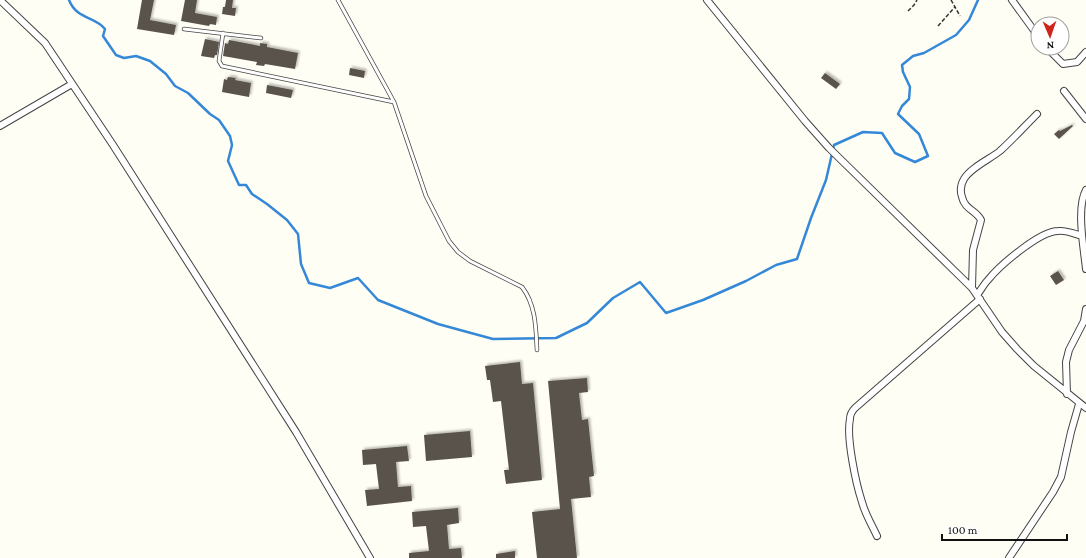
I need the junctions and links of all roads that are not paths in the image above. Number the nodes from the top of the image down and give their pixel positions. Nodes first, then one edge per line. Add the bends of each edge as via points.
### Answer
1 (0, 0) edge
2 (338, 0) edge
3 (706, 0) edge
4 (1012, 0) edge
5 (1030, 25) edge
6 (184, 29) dead end
7 (223, 33) junction
8 (261, 38) dead end
9 (1086, 52) edge
10 (1055, 56) edge
11 (72, 84) junction
12 (1064, 91) dead end
13 (394, 102) junction
14 (1037, 114) dead end
15 (1086, 119) edge
16 (0, 126) edge
17 (1086, 190) edge
18 (1082, 236) junction
19 (1086, 269) edge
20 (972, 288) junction
21 (978, 297) junction
22 (1086, 309) edge
23 (537, 350) dead end
24 (1067, 394) junction
25 (1079, 404) junction
26 (1086, 408) edge
27 (877, 536) dead end
28 (370, 558) edge
29 (1009, 558) edge

1 - 11 street via 45,43
2 - 13 lane
3 - 20 street via 837,157
4 - 5 street
6 - 7 lane
7 - 8 lane
7 - 13 lane via 219,61 222,66
9 - 10 street via 1077,62 1063,64
11 - 16 street
11 - 28 street via 296,432
12 - 15 street
13 - 23 lane via 426,196 449,241 470,261 522,287 528,294 536,329
14 - 20 street via 962,182 961,194 964,203 981,220 973,250
17 - 18 street via 1082,203
18 - 19 street
18 - 21 street via 1059,230 1043,234 996,271
20 - 21 street
21 - 24 street via 1017,349
21 - 27 street via 851,413 849,427 858,486
22 - 24 street via 1084,321 1069,350 1066,362
24 - 25 street
25 - 26 street
25 - 29 street via 1061,477

